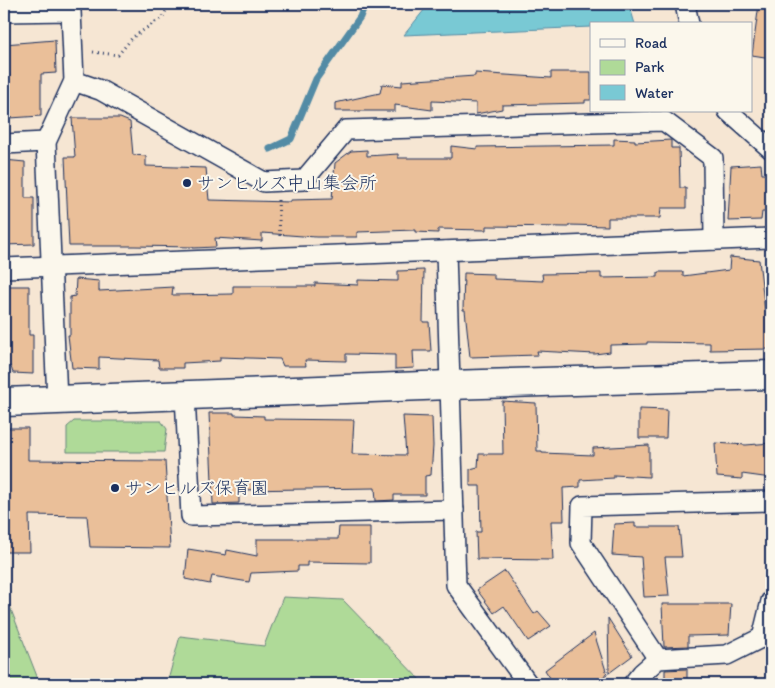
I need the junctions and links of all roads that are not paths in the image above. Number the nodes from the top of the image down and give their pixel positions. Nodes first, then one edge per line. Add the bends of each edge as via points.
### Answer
1 (685, 4) edge
2 (4, 12) edge
3 (689, 22) edge
4 (74, 81) junction
5 (729, 112) edge
6 (46, 142) junction
7 (4, 144) edge
8 (771, 149) edge
9 (771, 238) edge
10 (714, 240) junction
11 (446, 251) junction
12 (52, 266) junction
13 (4, 268) edge
14 (771, 375) edge
15 (449, 385) junction
16 (185, 395) junction
17 (57, 400) junction
18 (4, 402) edge
19 (771, 501) edge
20 (454, 510) junction
21 (771, 601) edge
22 (767, 635) edge
23 (658, 659) junction
24 (528, 684) edge
25 (633, 684) edge

1 - 3 street
2 - 4 street via 71,11
4 - 6 street
4 - 10 street via 100,90 264,182 304,180 346,130 664,121 713,158
5 - 8 street
6 - 7 street
6 - 12 street
9 - 10 street
10 - 11 street
11 - 12 street
11 - 15 street
12 - 13 street
12 - 17 street
14 - 15 street
15 - 16 street
15 - 20 street
16 - 17 street
16 - 20 street via 191,516
17 - 18 street
19 - 23 street via 582,506 580,543
20 - 24 street via 456,585
21 - 22 street
22 - 23 street via 726,655
23 - 25 street

